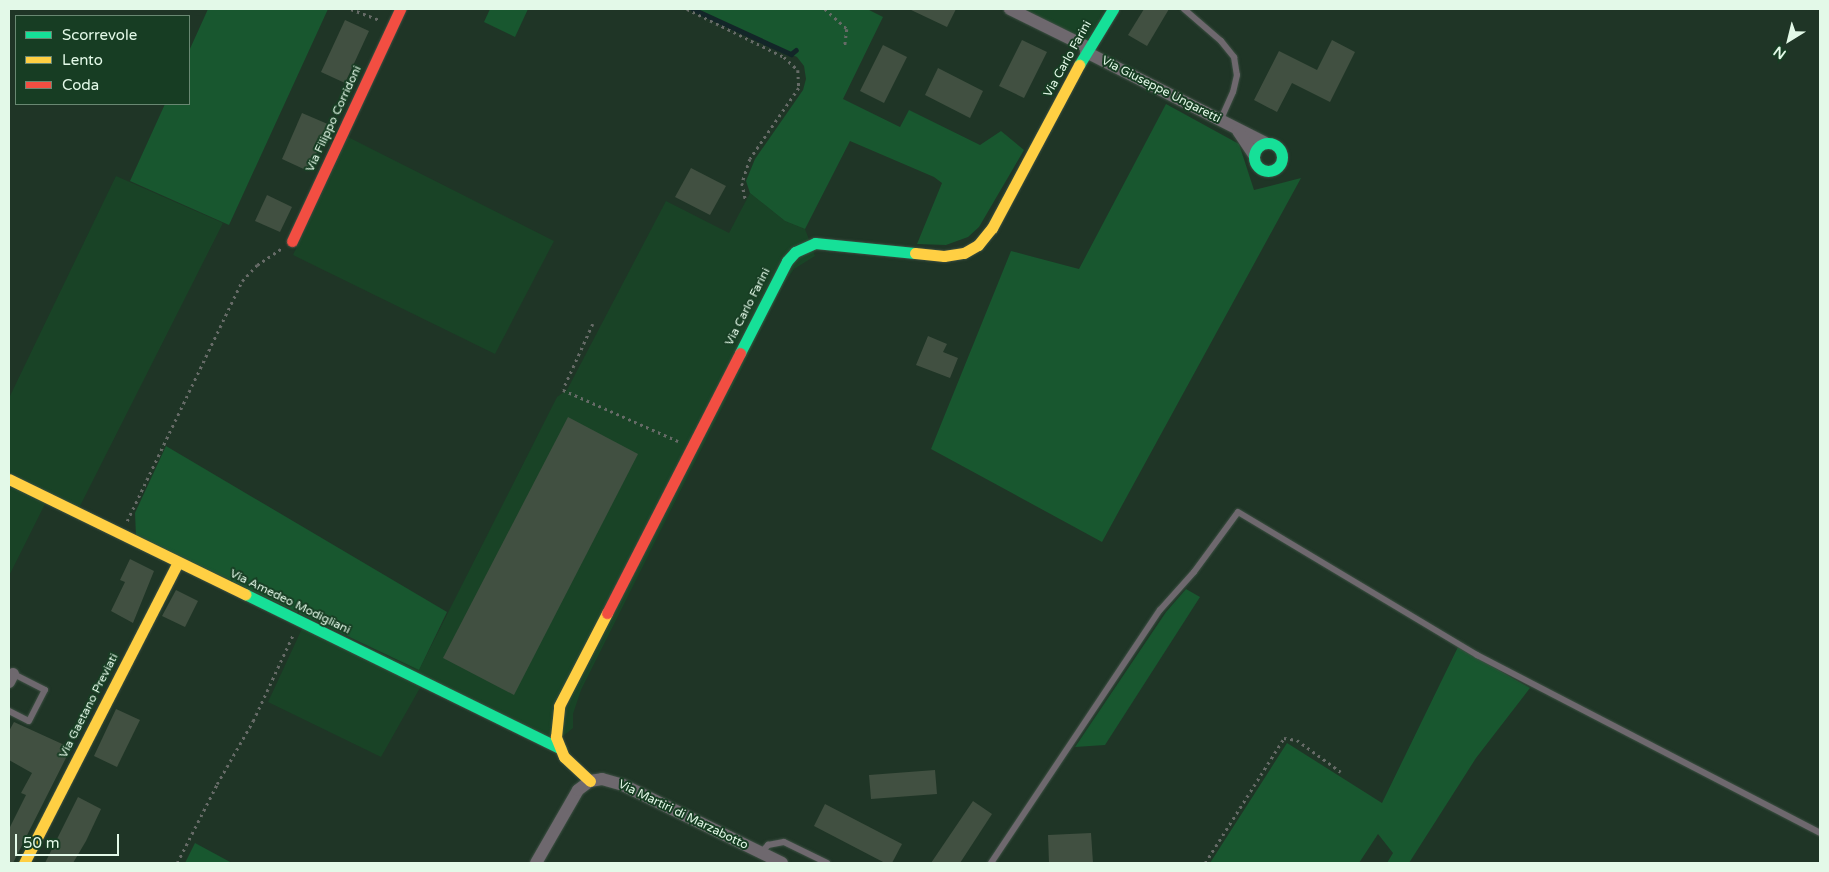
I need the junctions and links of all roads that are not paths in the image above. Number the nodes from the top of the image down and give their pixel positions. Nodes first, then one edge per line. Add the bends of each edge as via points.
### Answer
1 (400, 9) edge
2 (1010, 9) edge
3 (1113, 9) edge
4 (1184, 9) edge
5 (1087, 50) junction
6 (1220, 121) junction
7 (1236, 129) junction
8 (1265, 143) junction
9 (1254, 155) junction
10 (292, 241) road end
11 (9, 479) edge
12 (178, 562) junction
13 (11, 678) edge
14 (9, 711) edge
15 (560, 748) junction
16 (590, 781) junction
17 (1820, 833) edge
18 (761, 853) junction
19 (24, 863) edge
20 (536, 863) edge
21 (782, 863) edge
22 (827, 863) edge
23 (991, 863) edge

1 - 10 street, Via Filippo Corridoni
2 - 5 street, Via Giuseppe Ungaretti
3 - 5 street, Via Carlo Farini
4 - 6 lane via 1221,40 1234,58 1237,75
5 - 6 street, Via Giuseppe Ungaretti
5 - 15 street, Via Carlo Farini via 1014,189 978,245 964,253 944,256 815,243 796,252 787,261 563,694 556,716
6 - 7 street, Via Giuseppe Ungaretti
7 - 8 street, Via Giuseppe Ungaretti
7 - 9 street, Via Giuseppe Ungaretti
8 - 9 street
8 - 9 street via 1278,147 1282,156 1280,165 1273,171 1263,170 1256,164
11 - 12 street, Via Amedeo Modigliani
12 - 15 street, Via Amedeo Modigliani
12 - 19 street, Via Gaetano Previati
13 - 14 lane via 45,690 29,721
15 - 16 street, Via Carlo Farini via 570,766
16 - 18 street, Via Martiri di Marzabotto via 602,779 623,785
16 - 20 street via 571,799
17 - 23 lane via 1477,655 1238,512 1194,572 1160,610
18 - 21 street, Via Martiri di Marzabotto
18 - 22 lane via 768,846 784,842

